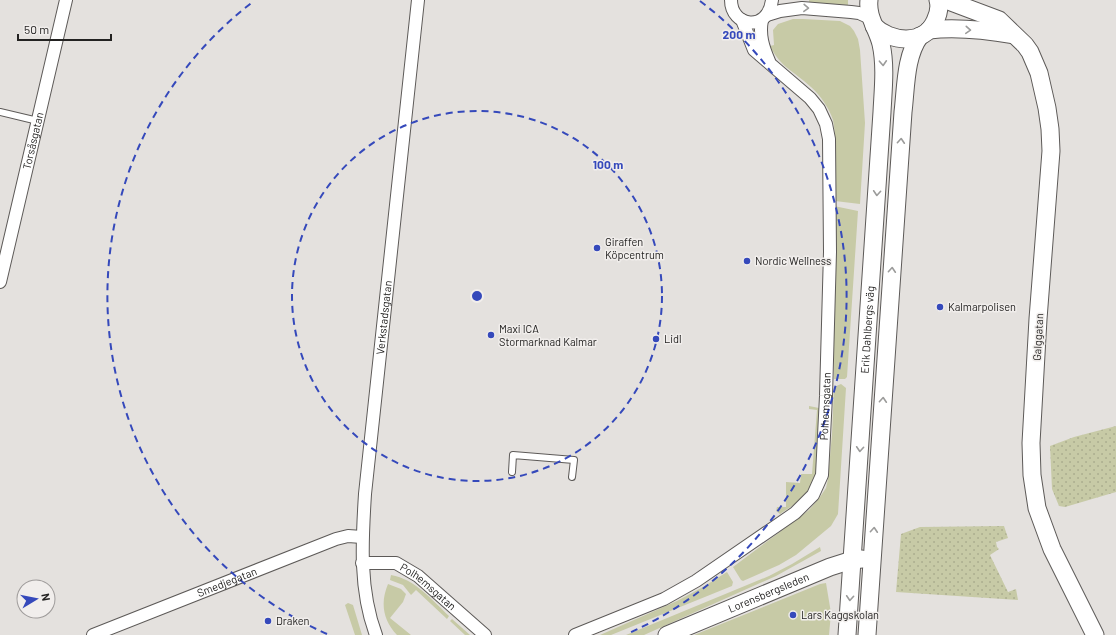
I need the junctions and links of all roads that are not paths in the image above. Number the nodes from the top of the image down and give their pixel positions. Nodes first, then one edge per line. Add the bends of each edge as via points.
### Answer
1 (66, 0) edge
2 (418, 0) edge
3 (731, 0) edge
4 (772, 0) edge
5 (869, 0) edge
6 (938, 0) edge
7 (946, 0) edge
8 (765, 17) junction
9 (742, 20) junction
10 (872, 22) junction
11 (925, 33) junction
12 (1014, 35) junction
13 (769, 62) junction
14 (0, 112) edge
15 (38, 120) junction
16 (0, 282) edge
17 (512, 472) dead end
18 (572, 477) dead end
19 (362, 537) junction
20 (872, 558) junction
21 (852, 560) junction
22 (362, 563) junction
23 (93, 635) edge
24 (376, 635) edge
25 (484, 635) edge
26 (575, 635) edge
27 (667, 635) edge
28 (847, 635) edge
29 (867, 635) edge
30 (1095, 635) edge

1 - 15 street, Torsåsgatan
2 - 19 street, Verkstadsgatan
3 - 9 street, Polhemsgatan via 735,14
4 - 8 street, Polhemsgatan via 771,9
5 - 10 main road, Erik Dahlbergs väg via 868,9
6 - 11 main road, Erik Dahlbergs väg via 936,18
7 - 12 main road, Galggatan via 991,16 1003,23
8 - 9 street via 750,22
8 -> 10 street via 780,11 802,8 859,13
8 - 13 street, Polhemsgatan via 760,30
9 - 13 street, Polhemsgatan via 754,50
10 - 11 main road via 883,34 898,38 915,38
10 -> 21 main road, Erik Dahlbergs väg via 881,44 882,112
11 -> 12 main road via 949,28
20 -> 11 main road, Erik Dahlbergs väg via 903,112 913,47
12 - 30 main road, Galggatan via 1034,58 1050,129 1031,443 1032,475 1037,508 1052,549
13 - 26 street, Polhemsgatan via 820,109 829,139 830,268 822,475 813,496 795,513 696,581 664,599
14 - 15 lane
15 - 16 street, Torsåsgatan
17 - 18 lane via 513,455 566,459 574,460
19 - 22 street, Verkstadsgatan
19 - 23 street, Smedjegatan via 348,536 336,539
20 - 21 main road, Lorensbergsleden
20 - 29 main road, Erik Dahlbergs väg
21 - 27 main road, Lorensbergsleden
21 -> 28 main road, Erik Dahlbergs väg
22 - 24 street, Verkstadsgatan via 364,585
22 - 25 street, Polhemsgatan via 396,563 418,576

